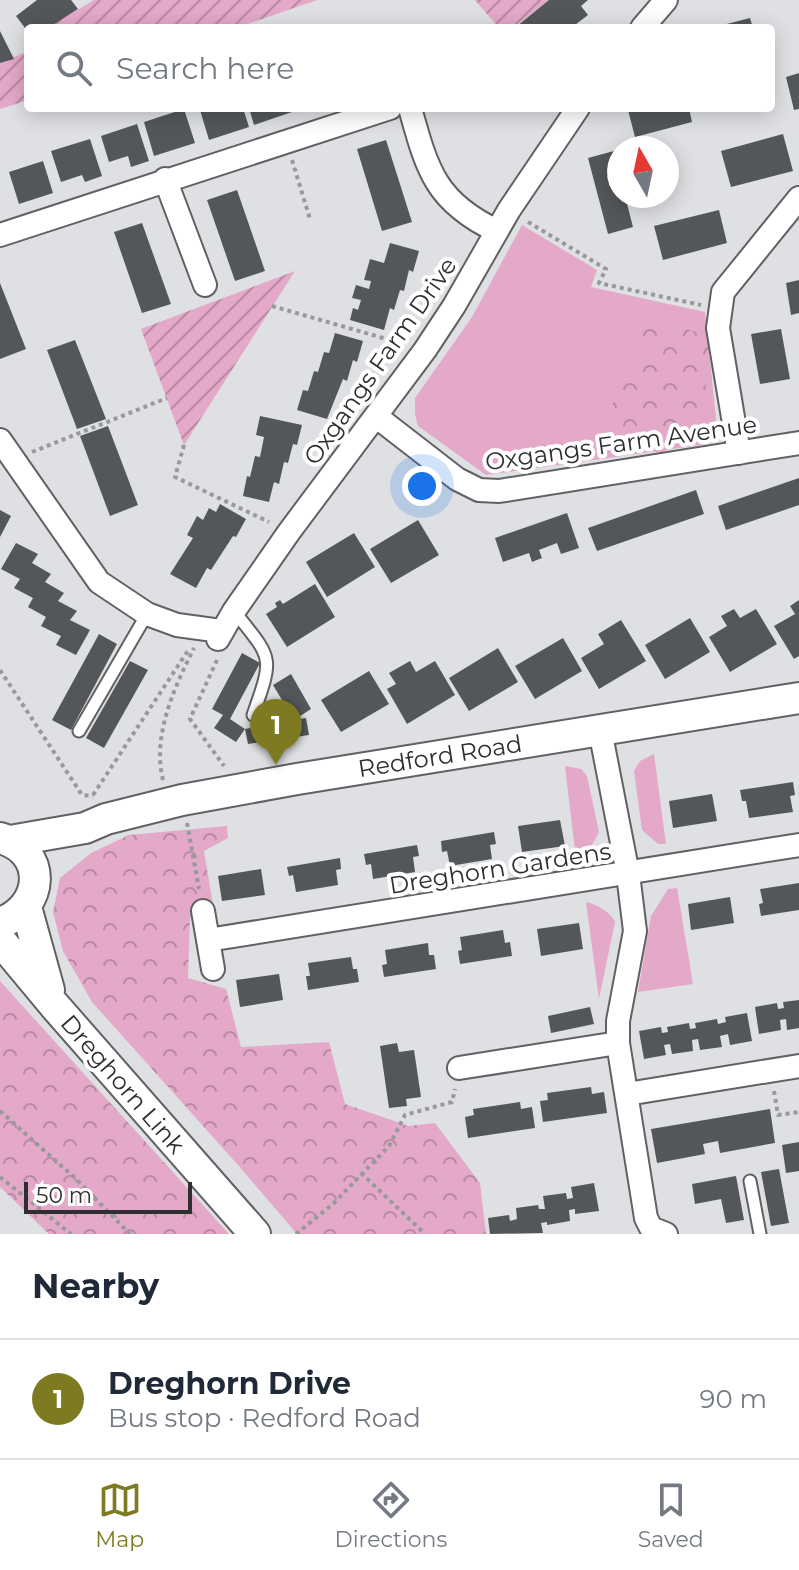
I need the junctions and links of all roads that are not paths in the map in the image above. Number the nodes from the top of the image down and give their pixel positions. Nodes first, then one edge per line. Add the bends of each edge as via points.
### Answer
1 (666, 0) edge
2 (645, 24) edge
3 (377, 112) edge
4 (411, 112) edge
5 (575, 112) edge
6 (165, 179) junction
7 (799, 198) edge
8 (497, 231) junction
9 (0, 235) edge
10 (205, 285) dead end
11 (377, 417) junction
12 (799, 443) edge
13 (6, 450) edge
14 (739, 453) junction
15 (234, 611) junction
16 (147, 614) junction
17 (799, 698) edge
18 (253, 715) dead end
19 (600, 730) junction
20 (79, 731) dead end
21 (98, 809) junction
22 (5, 840) edge
23 (799, 845) edge
24 (628, 874) junction
25 (30, 900) junction
26 (202, 907) road end
27 (0, 923) edge
28 (0, 940) edge
29 (208, 940) junction
30 (213, 969) dead end
31 (54, 1005) junction
32 (618, 1043) junction
33 (799, 1066) edge
34 (459, 1068) road end
35 (627, 1094) junction
36 (750, 1181) dead end
37 (255, 1234) edge
38 (666, 1234) edge
39 (760, 1234) edge

1 - 2 street
3 - 6 street
4 - 8 street via 432,178 450,200
5 - 8 street, Oxgangs Farm Drive
6 - 9 street
6 - 10 street
7 - 14 street via 723,292 718,328
8 - 11 street, Oxgangs Farm Drive via 454,306
11 - 14 street, Oxgangs Farm Avenue via 479,490
11 - 15 street, Oxgangs Farm Drive
12 - 14 street, Oxgangs Farm Avenue
13 - 16 street via 99,582
15 - 16 street, Oxgangs Farm Drive via 212,637
15 - 18 lane via 265,650 268,670
16 - 20 lane
17 - 19 main road, Redford Road
19 - 21 main road, Redford Road via 241,789 185,813
19 - 24 street
21 - 22 main road, Redford Road
21 - 25 main road via 50,864
22 - 25 main road, Dreghorn Link via 20,847 33,868
23 - 24 street, Dreghorn Gardens
24 - 29 street, Dreghorn Gardens
24 - 32 street via 635,931
25 - 27 main road via 15,917
25 - 31 main road, Dreghorn Link
26 - 29 street
28 - 31 main road, Dreghorn Link
29 - 30 street
31 - 37 main road, Dreghorn Link
32 - 34 street
32 - 35 street
33 - 35 street
35 - 38 street via 646,1218 651,1228
36 - 39 lane

